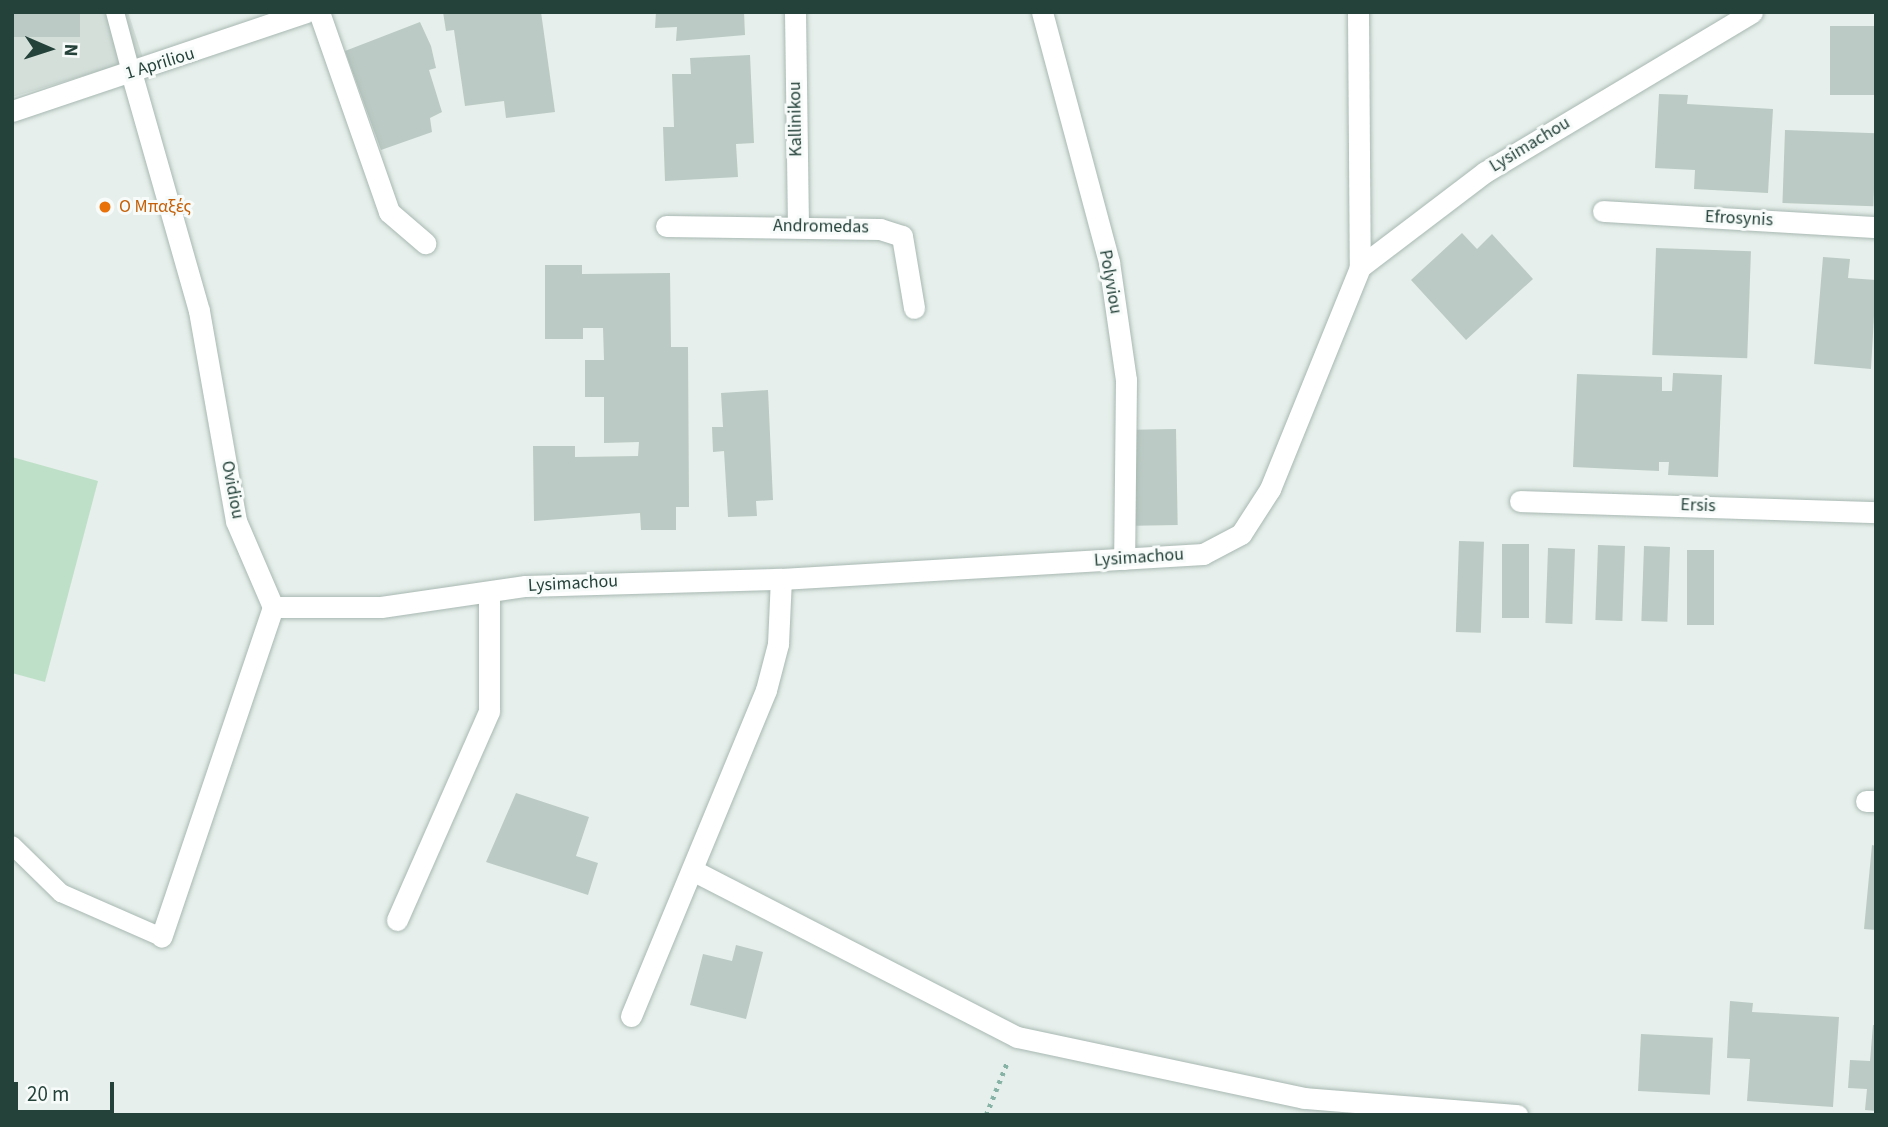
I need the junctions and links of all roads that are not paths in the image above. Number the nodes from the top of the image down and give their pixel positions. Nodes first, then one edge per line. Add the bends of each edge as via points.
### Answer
1 (115, 12) edge
2 (306, 12) edge
3 (319, 12) edge
4 (795, 12) edge
5 (1042, 12) edge
6 (1358, 12) edge
7 (1752, 12) edge
8 (131, 72) junction
9 (12, 111) edge
10 (1602, 211) dead end
11 (666, 226) dead end
12 (798, 226) junction
13 (1876, 227) edge
14 (425, 243) dead end
15 (1360, 267) junction
16 (914, 308) dead end
17 (1520, 501) dead end
18 (1876, 512) edge
19 (1124, 559) junction
20 (781, 579) junction
21 (489, 595) junction
22 (273, 607) junction
23 (12, 845) edge
24 (694, 871) junction
25 (397, 920) dead end
26 (161, 937) joint
27 (631, 1016) dead end
28 (1517, 1115) edge

1 - 8 lane
2 - 8 street, 1 Apriliou
3 - 14 street via 389,212
4 - 12 street, Kallinikou
5 - 19 street, Polyviou via 1109,262 1126,380
6 - 15 street
7 - 15 street, Lysimachou via 1485,172
8 - 9 street, 1 Apriliou
8 - 22 street, Ovidiou via 199,311 236,521
10 - 13 street, Efrosynis
11 - 12 street, Andromedas
12 - 16 street, Andromedas via 880,229 902,236
15 - 19 street, Lysimachou via 1270,489 1241,534 1203,554
17 - 18 street, Ersis
19 - 20 street, Lysimachou
20 - 21 street, Lysimachou via 525,586
20 - 24 street via 778,644 766,690
21 - 22 street, Lysimachou via 381,607
21 - 25 street via 489,710
22 - 26 street
23 - 26 lane via 61,892
24 - 27 street
24 - 28 street via 1017,1037 1304,1098

